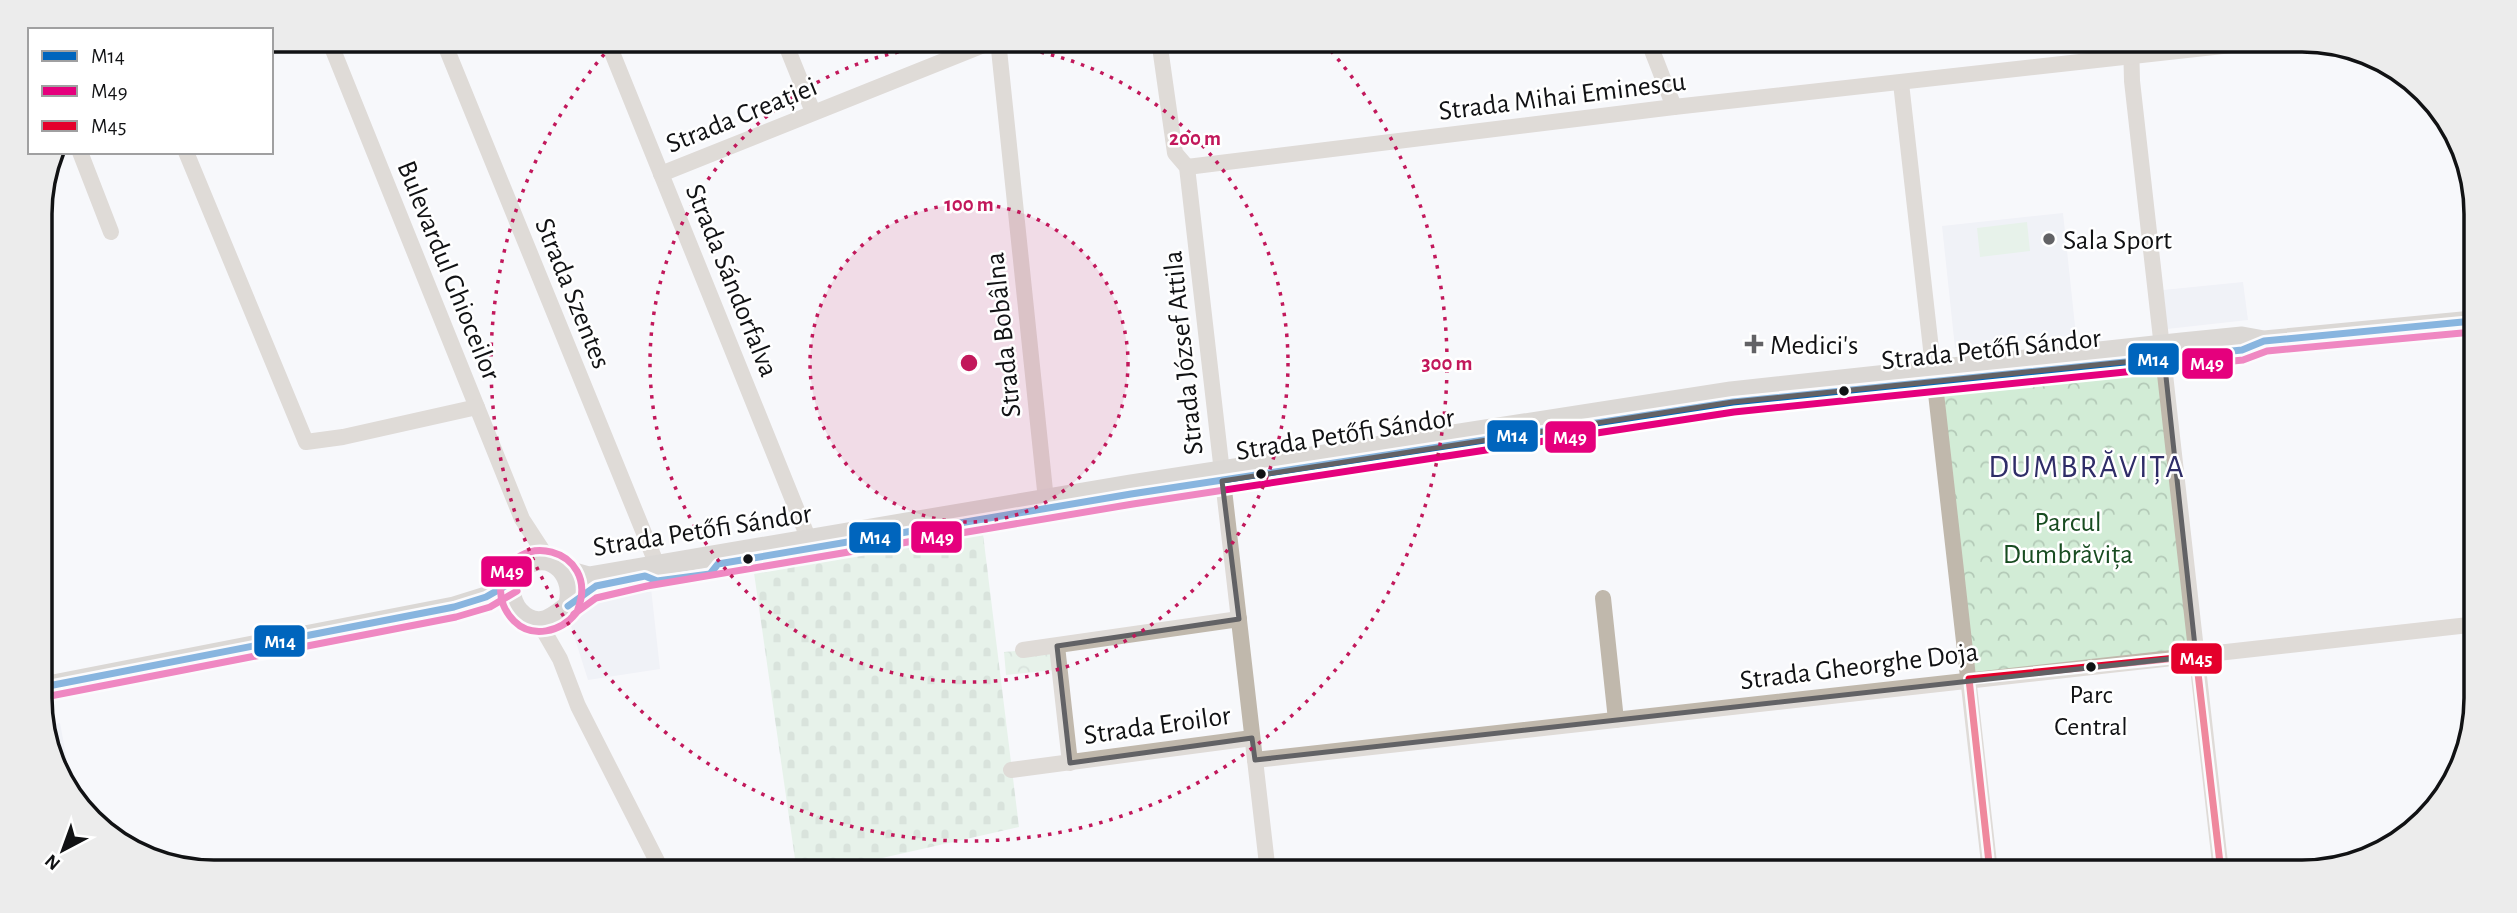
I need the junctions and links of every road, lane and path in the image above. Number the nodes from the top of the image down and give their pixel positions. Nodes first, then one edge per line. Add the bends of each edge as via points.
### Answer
1 (1653, 52) edge
2 (2132, 52) edge
3 (2174, 52) edge
4 (334, 53) edge
5 (448, 53) edge
6 (612, 53) edge
7 (789, 53) edge
8 (965, 53) edge
9 (998, 53) edge
10 (1161, 53) edge
11 (2132, 57) junction
12 (1901, 83) junction
13 (1674, 107) junction
14 (813, 112) junction
15 (81, 154) edge
16 (187, 154) edge
17 (1187, 167) junction
18 (662, 174) junction
19 (111, 232) dead end
20 (2464, 322) edge
21 (2163, 351) junction
22 (1935, 377) junction
23 (477, 407) junction
24 (1222, 476) junction
25 (1046, 500) junction
26 (522, 519) junction
27 (809, 540) junction
28 (657, 565) junction
29 (557, 566) junction
30 (517, 574) junction
31 (1603, 598) dead end
32 (454, 607) junction
33 (565, 609) junction
34 (524, 614) junction
35 (1239, 619) junction
36 (2464, 626) edge
37 (1057, 646) junction
38 (1023, 650) dead end
39 (2196, 656) junction
40 (560, 659) junction
41 (1969, 679) junction
42 (52, 685) edge
43 (1616, 720) junction
44 (1252, 738) junction
45 (1255, 760) junction
46 (1070, 763) junction
47 (1011, 770) dead end
48 (656, 860) edge
49 (1267, 860) edge
50 (1989, 860) edge
51 (2220, 860) edge

1 - 13 street
2 - 11 street
3 - 11 street, Strada Mihai Eminescu
4 - 23 street, Bulevardul Ghioceilor
5 - 28 street, Strada Szentes
6 - 18 street, Strada Sándorfalva
7 - 14 street
8 - 14 street, Strada Creației
9 - 25 street, Strada Bobâlna
10 - 17 street, Strada József Attila via 1175,153
11 - 12 street, Strada Mihai Eminescu
11 - 21 street
12 - 13 street, Strada Mihai Eminescu
12 - 22 street
13 - 17 street, Strada Mihai Eminescu
14 - 18 street, Strada Creației
15 - 19 street
16 - 23 street via 306,442
17 - 24 street, Strada József Attila
18 - 27 street, Strada Sándorfalva
20 - 21 main road, Strada Petőfi Sándor via 2264,341 2242,350
21 - 22 main road, Strada Petőfi Sándor
21 - 39 street
22 - 24 main road, Strada Petőfi Sándor via 1731,392
22 - 41 street
23 - 26 street, Bulevardul Ghioceilor
24 - 25 main road, Strada Petőfi Sándor
24 - 33 main road, Strada Petőfi Sándor via 645,576 591,588
24 - 35 street, Strada József Attila
25 - 27 main road, Strada Petőfi Sándor
26 - 29 street, Bulevardul Ghioceilor
26 - 30 street, Bulevardul Ghioceilor via 526,552
27 - 28 main road, Strada Petőfi Sándor
28 - 29 main road, Strada Petőfi Sándor via 589,577
29 - 30 main road via 531,562
29 - 33 main road via 572,587
30 - 32 main road via 486,597
30 - 34 main road via 510,591
31 - 43 street
32 - 34 main road
32 - 42 main road
33 - 34 main road via 542,621
33 - 40 street via 558,634
34 - 40 street via 545,633
35 - 37 street
35 - 44 street, Strada József Attila
36 - 39 street, Strada Gheorghe Doja
37 - 38 street
37 - 46 street, Strada Eroilor
39 - 41 street, Strada Gheorghe Doja
39 - 51 street
40 - 48 street via 578,706
41 - 43 street, Strada Gheorghe Doja
41 - 50 street
43 - 45 street, Strada Gheorghe Doja
44 - 45 street, Strada József Attila
44 - 46 street, Strada Eroilor
45 - 49 street, Strada József Attila
46 - 47 street, Strada Eroilor

